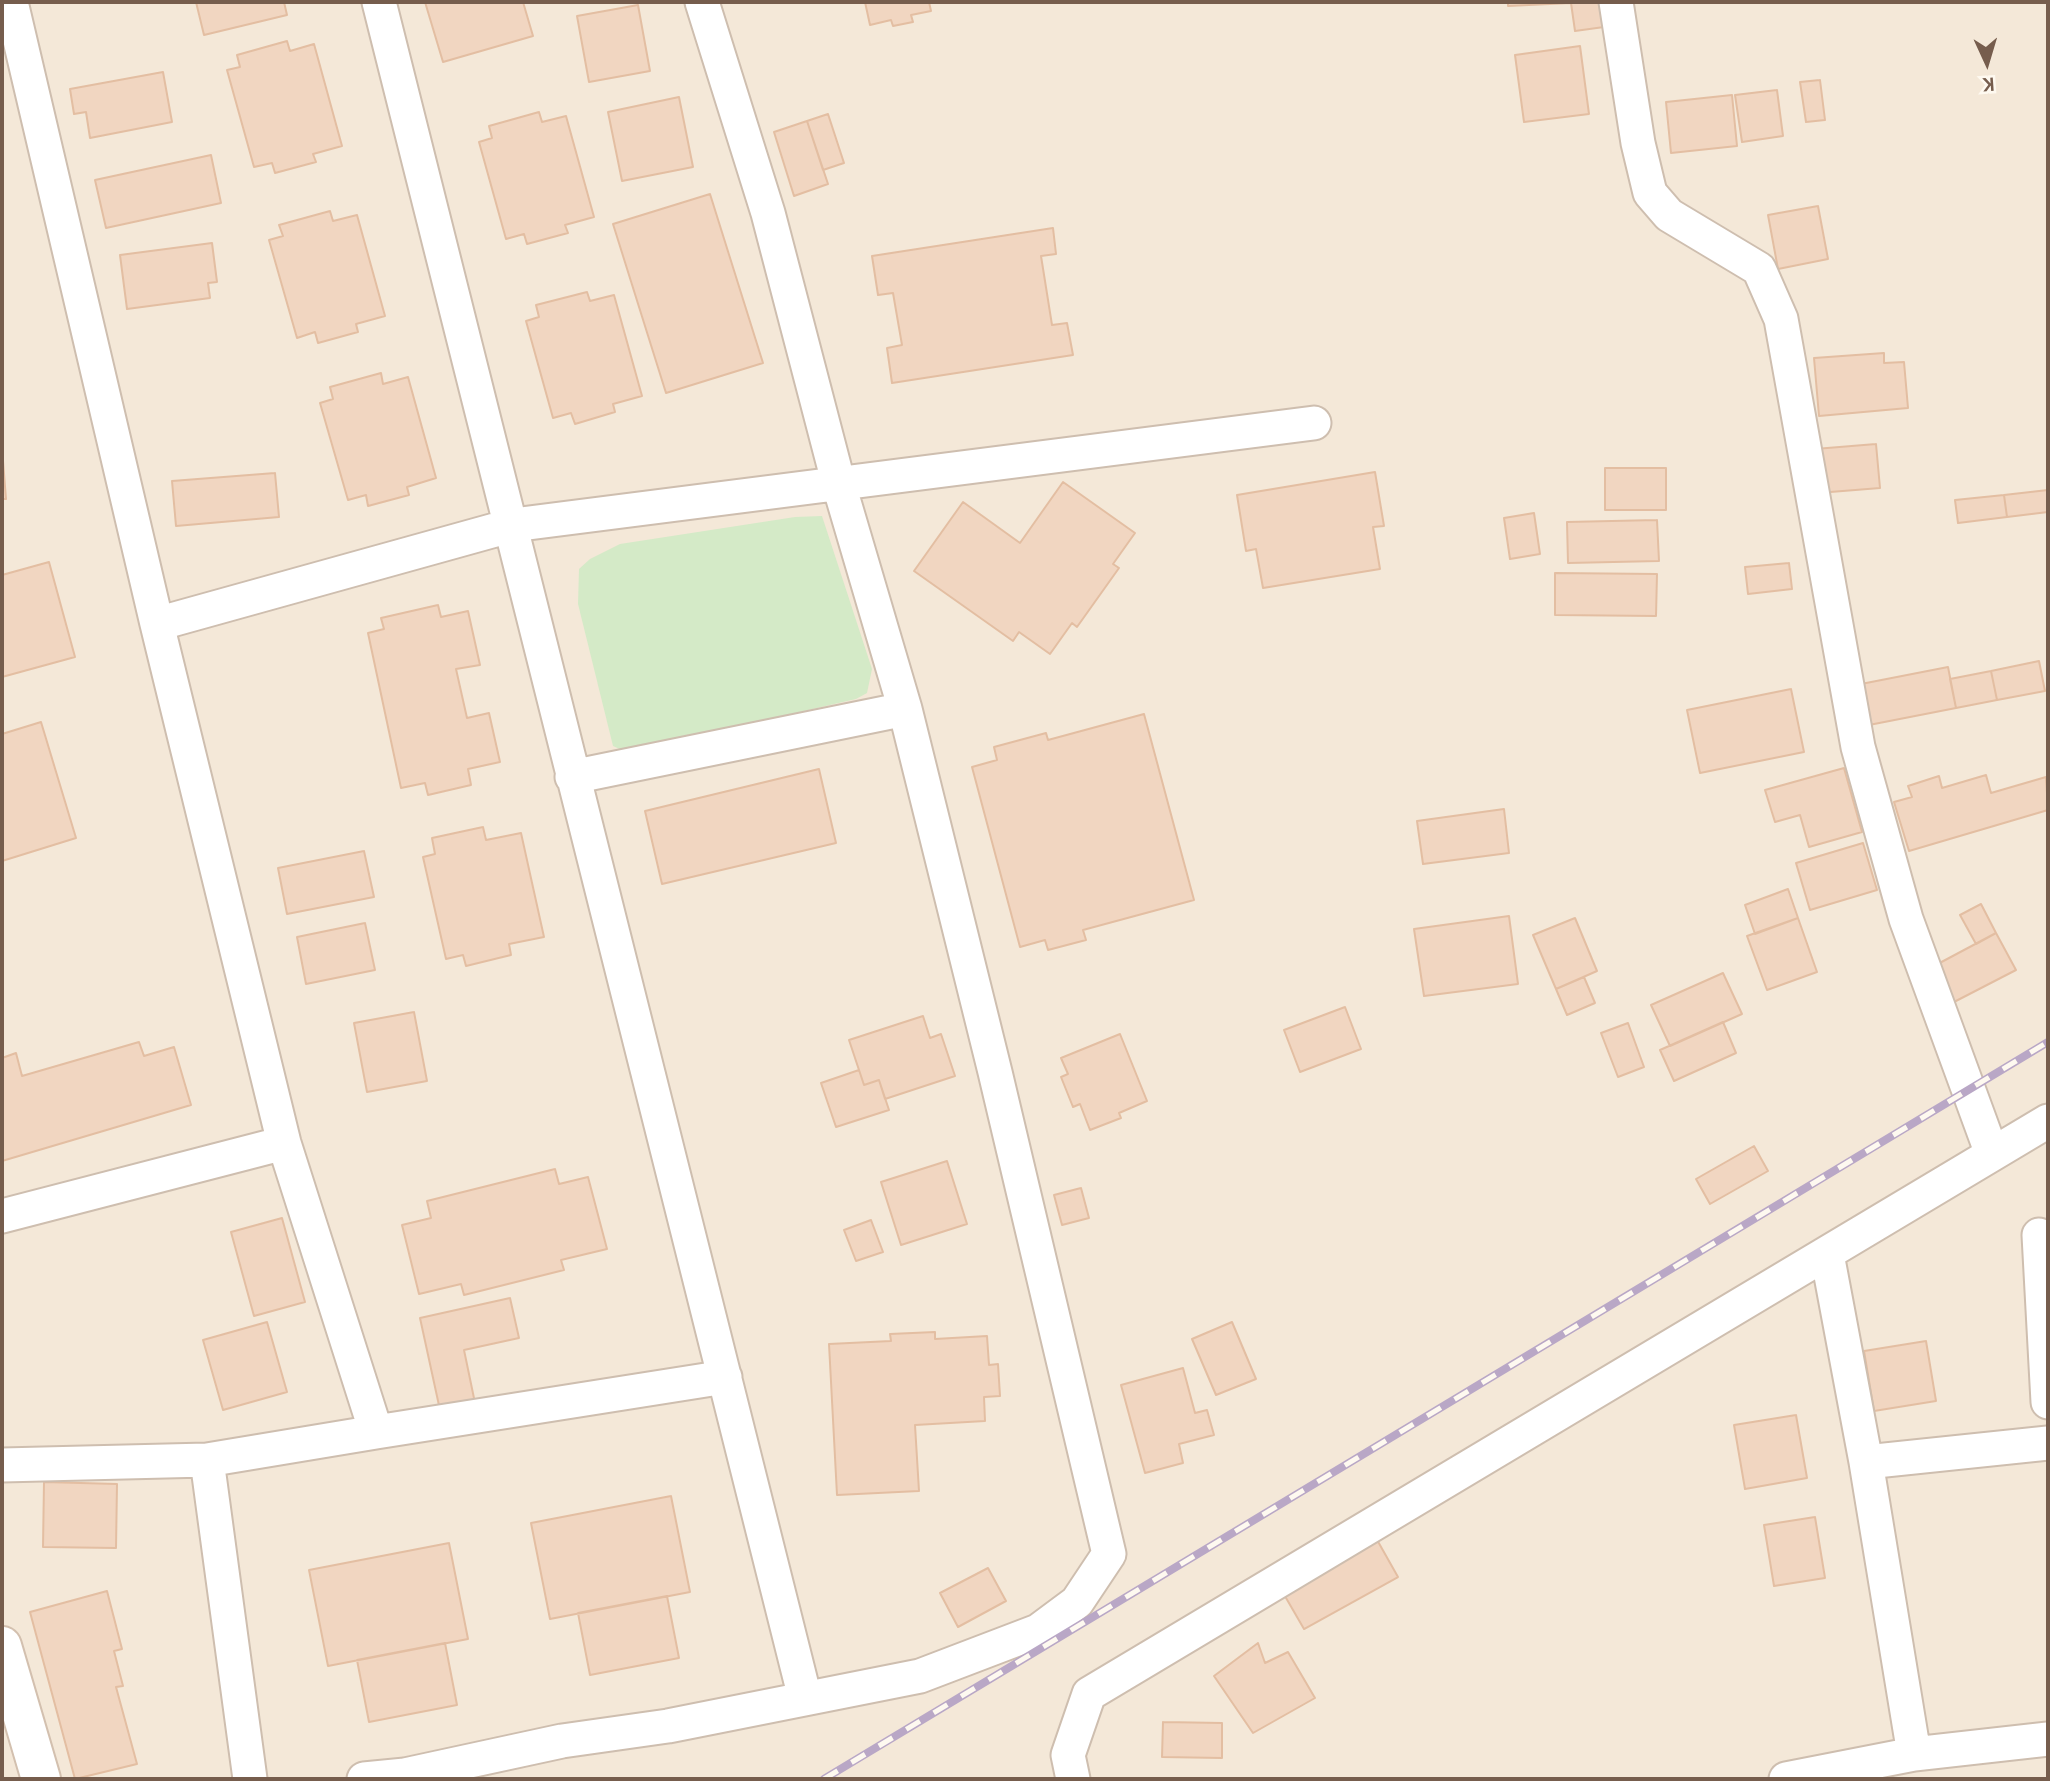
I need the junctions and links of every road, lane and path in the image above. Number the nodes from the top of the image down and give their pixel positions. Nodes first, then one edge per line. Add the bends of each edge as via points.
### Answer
1 (11, 2) edge
2 (379, 2) edge
3 (702, 2) edge
4 (1616, 2) edge
5 (1314, 423) dead end
6 (839, 485) junction
7 (513, 526) junction
8 (157, 624) junction
9 (905, 709) junction
10 (572, 777) junction
11 (2048, 1121) edge
12 (284, 1143) junction
13 (1993, 1154) junction
14 (2, 1216) edge
15 (2039, 1235) dead end
16 (1826, 1254) junction
17 (725, 1377) junction
18 (2048, 1402) edge
19 (376, 1432) junction
20 (2048, 1443) edge
21 (207, 1460) junction
22 (1866, 1462) junction
23 (2, 1465) edge
24 (2, 1646) edge
25 (805, 1698) junction
26 (2048, 1739) edge
27 (1914, 1754) junction
28 (41, 1779) edge
29 (250, 1779) edge
30 (364, 1779) edge
31 (1073, 1779) edge
32 (1786, 1779) edge

1 - 8 street
2 - 7 street
3 - 6 street via 768,213
4 - 13 street via 1650,193 1669,215 1759,270 1781,319 1858,747 1906,919
5 - 6 street
6 - 7 street
6 - 9 street
7 - 8 street
7 - 10 street
8 - 12 street
9 - 10 street
9 - 25 street via 1109,1555 1077,1602 1038,1631 920,1676
10 - 17 street
11 - 13 street
12 - 14 street
12 - 19 street
13 - 16 street
15 - 18 street
16 - 22 street
16 - 31 street via 1089,1694 1068,1755
17 - 19 street
17 - 25 street
19 - 21 street
20 - 22 street
21 - 23 street
21 - 29 street
22 - 27 street
24 - 28 main road
25 - 30 street
26 - 27 street
27 - 32 street

